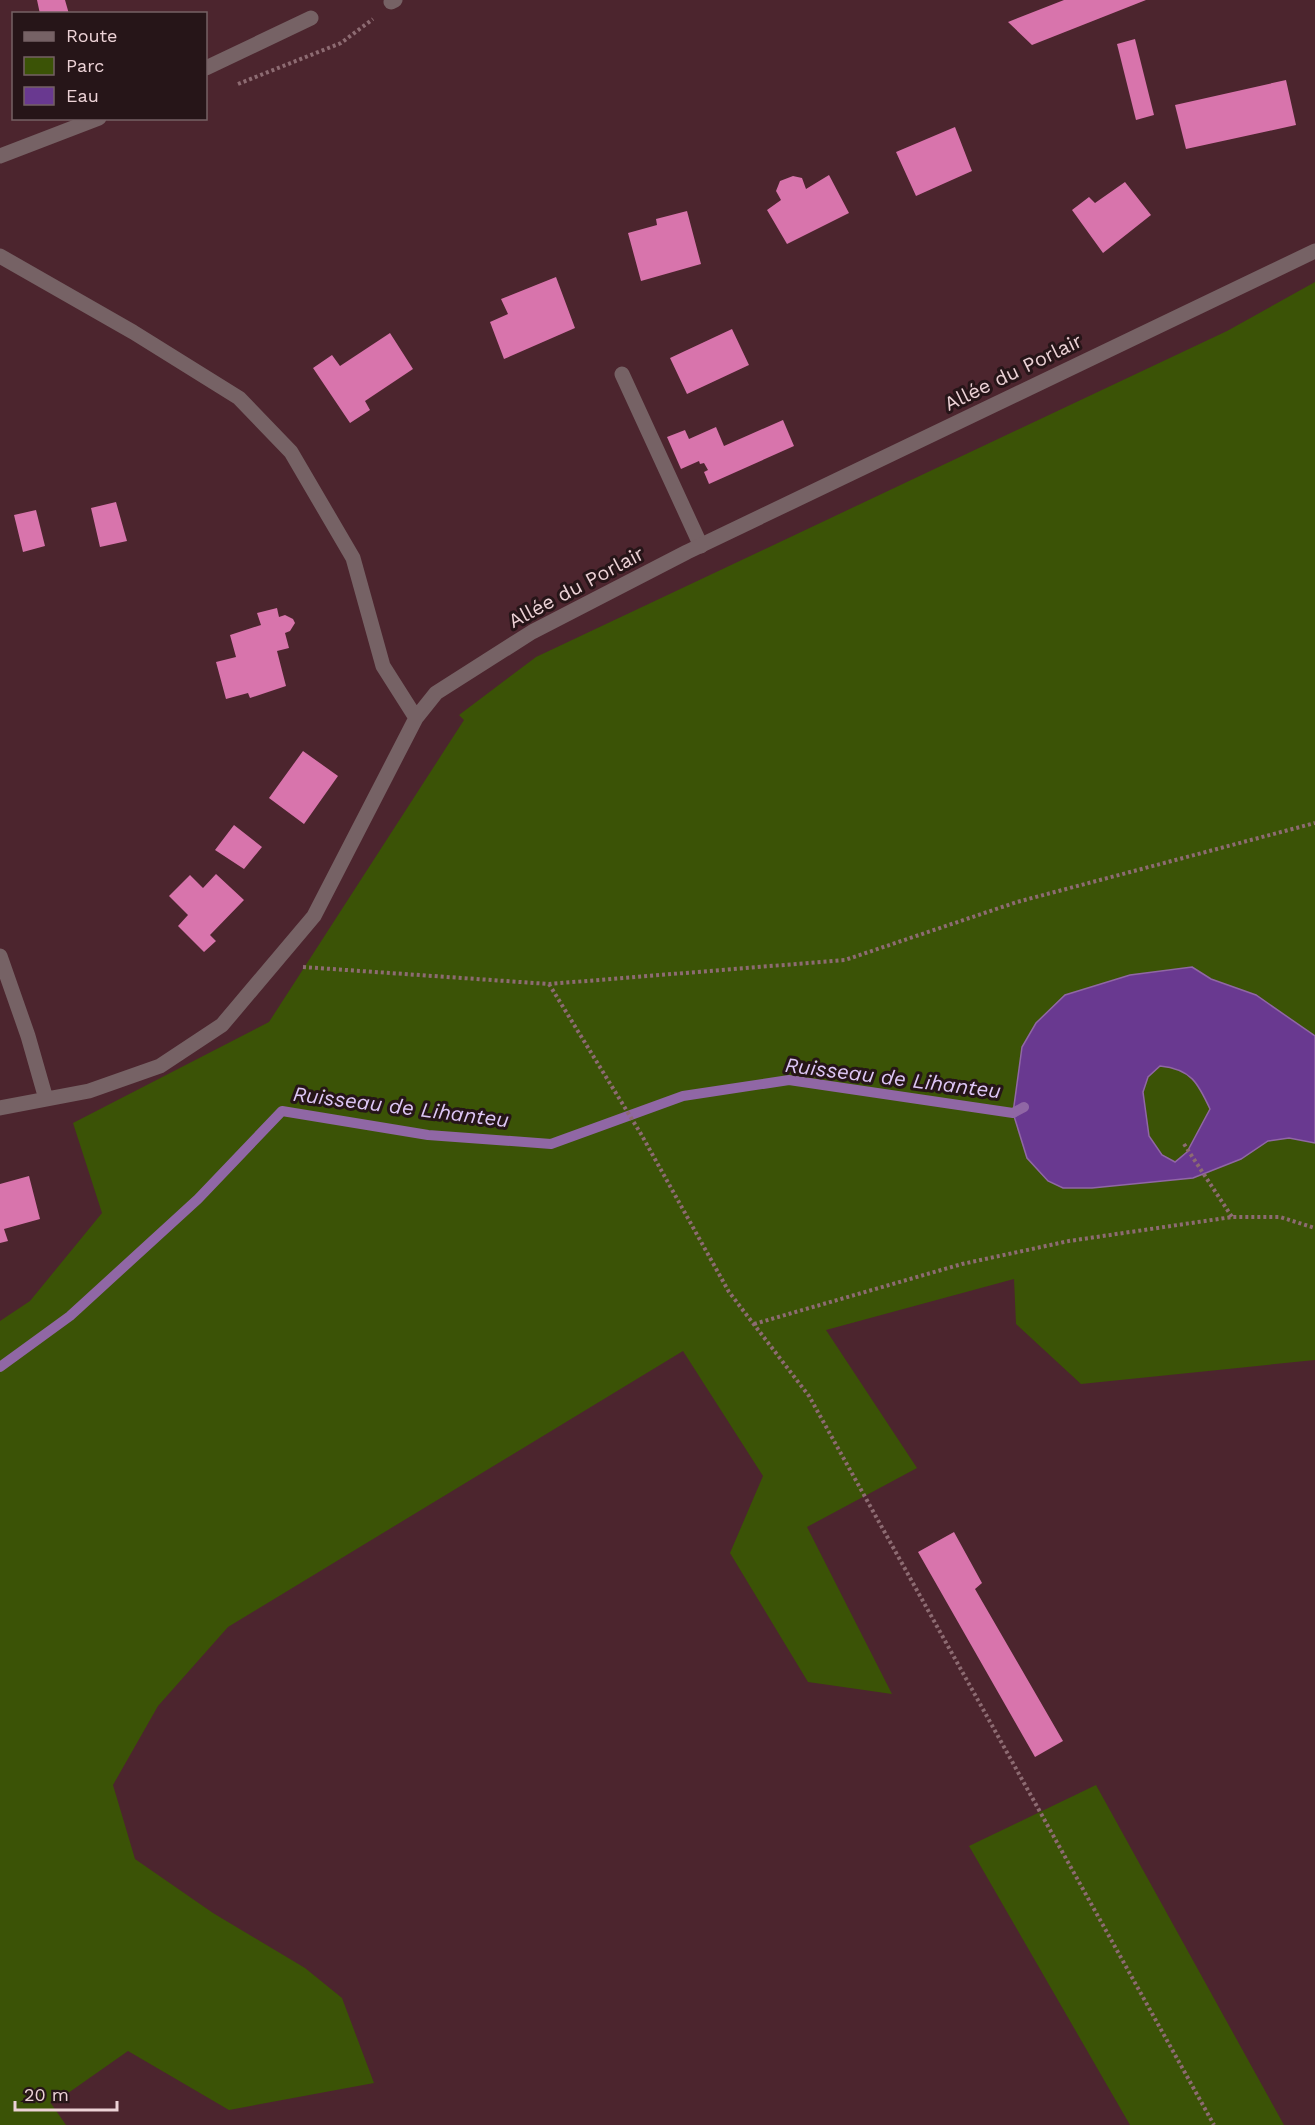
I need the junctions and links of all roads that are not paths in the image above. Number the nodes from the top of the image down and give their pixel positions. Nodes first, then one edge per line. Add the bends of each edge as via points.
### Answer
1 (312, 18) dead end
2 (207, 68) edge
3 (94, 120) edge
4 (0, 156) edge
5 (1315, 251) edge
6 (0, 256) edge
7 (622, 374) dead end
8 (701, 546) junction
9 (416, 718) junction
10 (0, 956) edge
11 (46, 1099) junction
12 (0, 1108) edge

1 - 2 street
3 - 4 street
5 - 8 street, Allée du Porlair
6 - 9 street via 239,398 291,452 353,558 383,666
7 - 8 street
8 - 9 street, Allée du Porlair via 532,632 436,693
9 - 11 street, Allée du Porlair via 314,916 222,1025 160,1066 89,1091
10 - 11 street
11 - 12 street, Allée du Porlair

